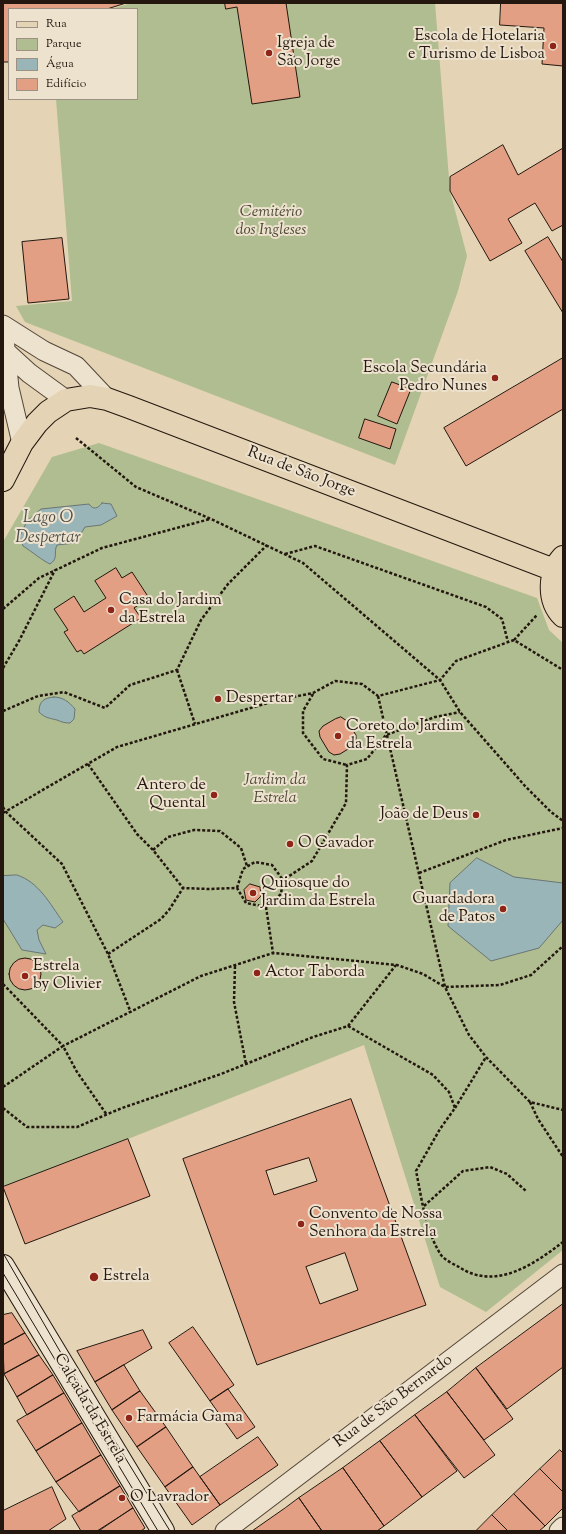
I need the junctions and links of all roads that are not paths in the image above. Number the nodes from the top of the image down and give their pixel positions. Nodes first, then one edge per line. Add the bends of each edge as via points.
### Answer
1 (3, 327) edge
2 (5, 351) junction
3 (107, 399) junction
4 (66, 400) junction
5 (22, 443) junction
6 (3, 480) edge
7 (559, 563) edge
8 (563, 616) edge
9 (3, 1266) edge
10 (563, 1274) edge
11 (9, 1290) edge
12 (563, 1527) edge
13 (163, 1531) edge
14 (225, 1531) edge
15 (559, 1531) edge

1 - 2 street
1 - 3 street via 76,366
2 - 4 street via 29,374
2 - 5 street via 9,388
3 - 4 main road, Rua de São Jorge via 90,396
3 - 7 main road, Rua de São Jorge
4 - 5 main road, Rua de São Jorge via 48,412
5 - 6 main road, Rua de São Jorge
7 - 8 main road via 551,585 553,599
9 - 11 main road, Calçada da Estrela
10 - 14 street, Rua de São Bernardo
11 - 13 main road, Calçada da Estrela
12 - 15 street

